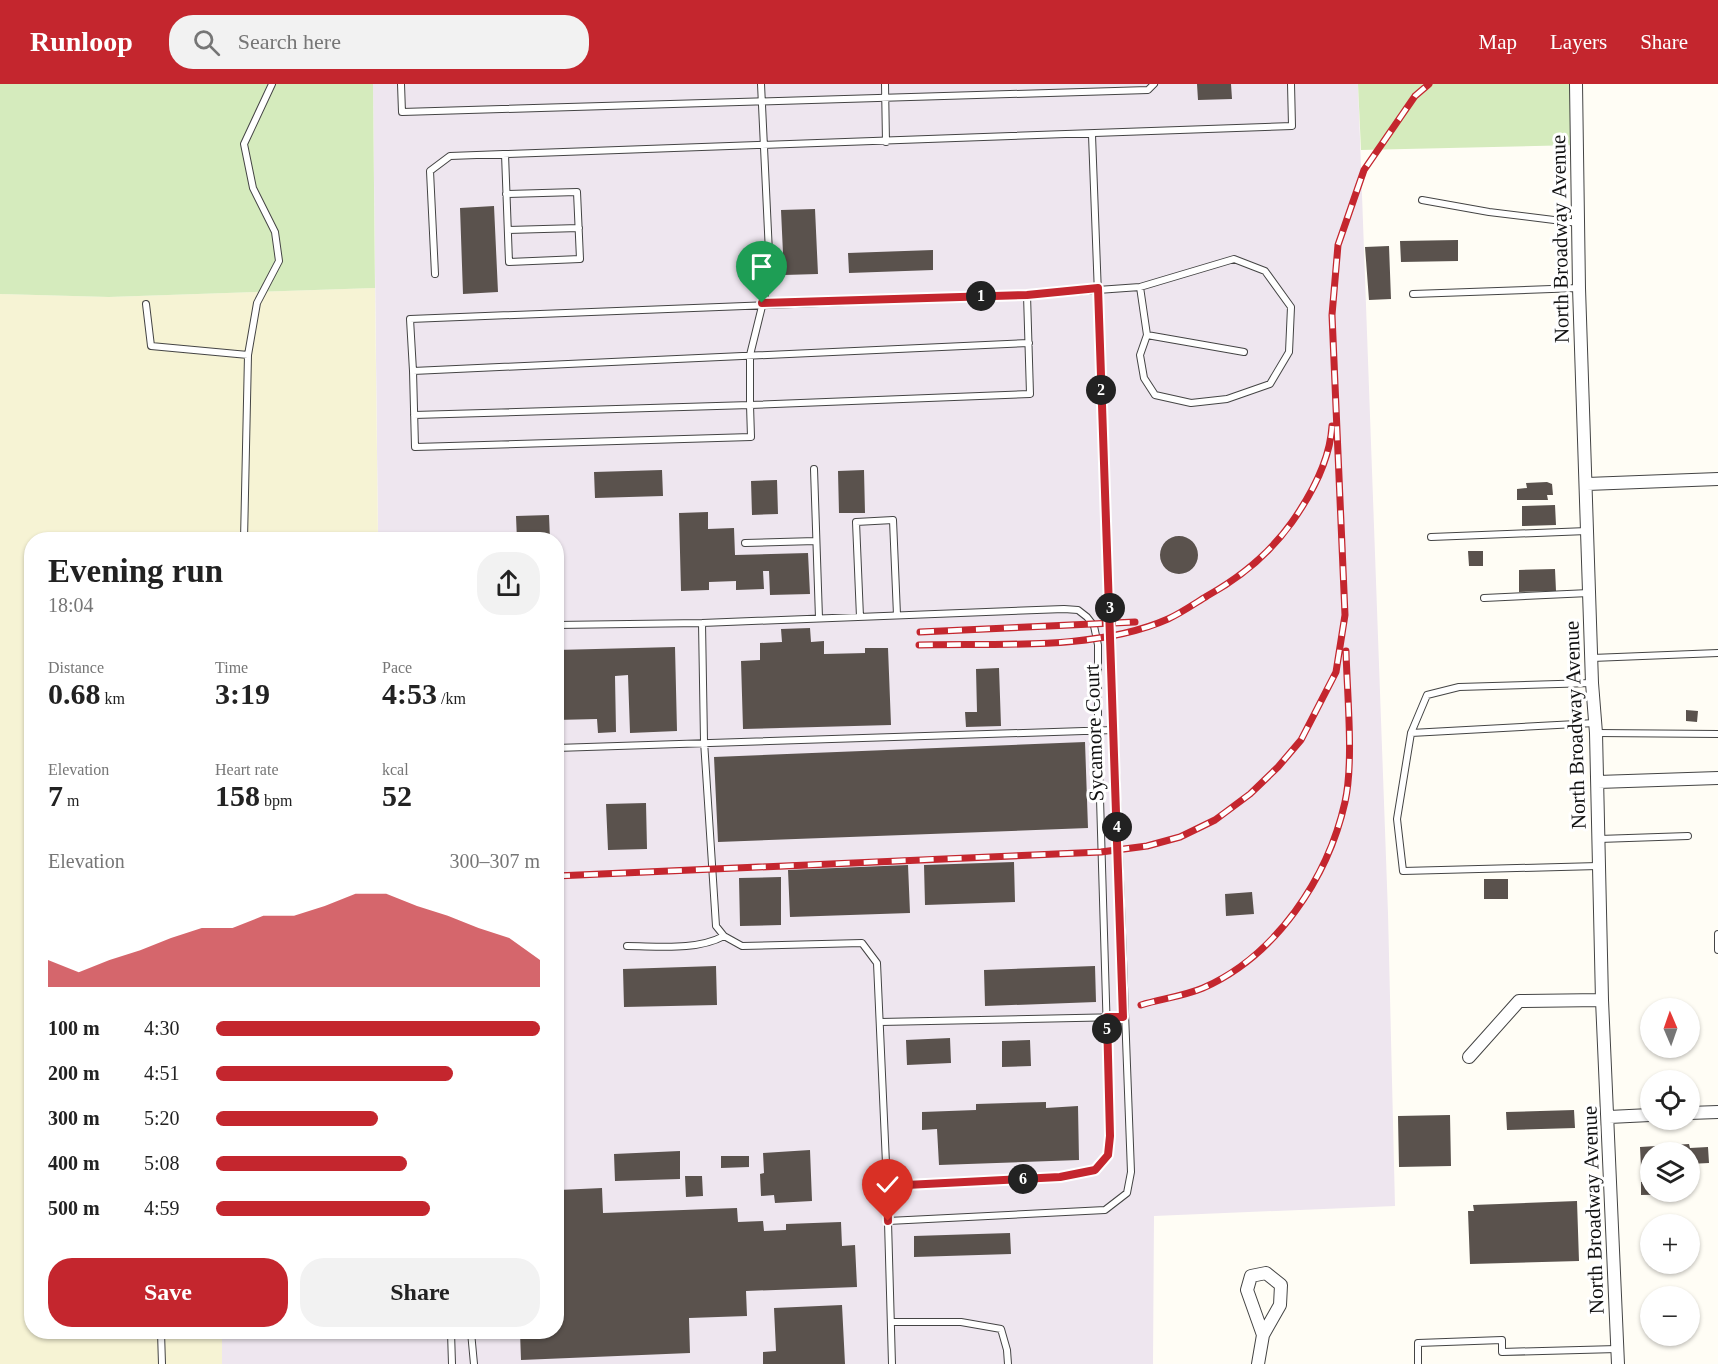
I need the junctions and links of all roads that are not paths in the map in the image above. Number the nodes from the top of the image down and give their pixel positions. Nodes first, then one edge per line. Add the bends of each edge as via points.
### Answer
1 (272, 84) edge
2 (401, 84) edge
3 (761, 84) edge
4 (885, 84) edge
5 (1154, 84) edge
6 (1291, 84) edge
7 (1576, 84) edge
8 (885, 97) junction
9 (762, 101) junction
10 (1092, 135) junction
11 (886, 142) junction
12 (764, 146) junction
13 (505, 154) junction
14 (507, 194) junction
15 (1422, 200) dead end
16 (1578, 223) junction
17 (579, 228) junction
18 (508, 230) junction
19 (435, 273) dead end
20 (1140, 287) junction
21 (1098, 288) junction
22 (1579, 288) junction
23 (1413, 294) dead end
24 (1027, 295) junction
25 (762, 303) junction
26 (146, 304) dead end
27 (1147, 335) junction
28 (1029, 343) junction
29 (1244, 352) dead end
30 (248, 355) junction
31 (750, 355) junction
32 (413, 371) junction
33 (750, 405) junction
34 (414, 415) junction
35 (814, 469) dead end
36 (1718, 479) edge
37 (1587, 484) junction
38 (1587, 531) junction
39 (244, 532) edge
40 (1431, 537) dead end
41 (816, 541) junction
42 (746, 543) dead end
43 (1590, 593) junction
44 (1484, 598) dead end
45 (897, 615) junction
46 (860, 617) junction
47 (819, 618) junction
48 (702, 623) junction
49 (564, 625) edge
50 (1718, 653) edge
51 (1592, 658) junction
52 (1592, 683) junction
53 (1595, 728) junction
54 (1114, 730) junction
55 (1098, 731) junction
56 (1411, 733) junction
57 (1718, 734) edge
58 (704, 741) junction
59 (564, 748) edge
60 (1718, 778) edge
61 (1598, 782) junction
62 (1688, 836) dead end
63 (1598, 839) junction
64 (1598, 866) junction
65 (1718, 934) edge
66 (724, 936) junction
67 (627, 946) dead end
68 (1718, 950) edge
69 (1602, 999) junction
70 (1107, 1017) junction
71 (1123, 1017) junction
72 (880, 1022) junction
73 (1469, 1057) dead end
74 (1718, 1112) edge
75 (1700, 1113) edge
76 (1640, 1115) edge
77 (1609, 1117) junction
78 (887, 1186) junction
79 (888, 1221) junction
80 (891, 1322) junction
81 (1263, 1335) junction
82 (161, 1339) edge
83 (451, 1339) edge
84 (472, 1339) edge
85 (1618, 1349) junction
86 (162, 1364) edge
87 (452, 1364) edge
88 (474, 1364) edge
89 (892, 1364) edge
90 (1008, 1364) edge
91 (1258, 1364) edge
92 (1418, 1364) edge
93 (1618, 1364) edge

1 - 30 lane via 244,144 253,188 275,232 279,261 257,303
2 - 9 lane via 402,112
3 - 9 lane
4 - 8 lane
5 - 8 lane via 1148,90
6 - 10 lane via 1293,126
7 - 16 street, North Broadway Avenue
8 - 9 lane
8 - 11 lane
9 - 12 lane
10 - 11 lane
10 - 21 lane, Sycamore Court
11 - 12 lane
12 - 13 lane
12 - 25 lane via 770,274
13 - 14 lane
13 - 19 lane via 450,156 430,171
14 - 17 lane via 577,192
14 - 18 lane
15 - 16 lane
16 - 22 street, North Broadway Avenue
17 - 18 lane
17 - 18 lane via 580,260 509,262
20 - 21 lane
20 - 27 lane
20 - 27 lane via 1234,259 1264,271 1291,307 1289,352 1270,384 1227,399 1191,403 1155,395 1144,378 1140,356
21 - 24 lane
21 - 54 lane, Sycamore Court
22 - 23 lane
22 - 37 street, North Broadway Avenue
24 - 25 lane
24 - 28 lane
25 - 31 lane
25 - 32 lane via 410,319
26 - 30 lane via 151,346
27 - 29 lane
28 - 31 lane
28 - 33 lane via 1030,394
30 - 39 lane
31 - 32 lane
31 - 33 lane
32 - 34 lane
33 - 34 lane
33 - 34 lane via 751,437 415,447
35 - 41 lane
36 - 37 street
37 - 38 street, North Broadway Avenue
38 - 40 lane
38 - 43 street, North Broadway Avenue
41 - 42 lane
41 - 47 lane
43 - 44 lane
43 - 51 street, North Broadway Avenue
45 - 46 lane
45 - 46 lane via 893,520 856,522
45 - 55 lane via 1078,610 1094,626 1097,637
46 - 47 lane
47 - 48 lane
48 - 49 lane
48 - 58 lane
50 - 51 lane
51 - 52 street, North Broadway Avenue
52 - 53 street, North Broadway Avenue
52 - 56 lane via 1459,687 1427,695
53 - 56 lane
53 - 57 lane
53 - 61 street, North Broadway Avenue
54 - 55 lane
54 - 71 lane, Sycamore Court
55 - 58 lane
55 - 70 lane
56 - 64 lane via 1396,819 1403,871
58 - 59 lane
58 - 66 lane via 716,926
60 - 61 street
61 - 63 street, North Broadway Avenue
62 - 63 lane
63 - 64 street, North Broadway Avenue
64 - 69 street, North Broadway Avenue
65 - 68 lane
66 - 67 lane via 699,945
66 - 72 lane via 742,946 862,943 877,963
69 - 73 street via 1519,1001
69 - 77 street, North Broadway Avenue
70 - 71 lane
70 - 72 lane
70 - 78 lane via 1110,1136 1108,1155 1095,1170 1060,1177
71 - 79 lane, Sycamore Court via 1131,1172 1127,1193 1105,1210
72 - 78 lane
74 - 75 street
76 - 77 street
77 - 85 street, North Broadway Avenue
78 - 79 lane
79 - 80 lane
80 - 89 lane
80 - 90 lane via 962,1322 1001,1329
81 - 81 street via 1280,1305 1281,1285 1266,1273 1251,1276 1247,1290
81 - 91 street
82 - 86 lane
83 - 87 lane
84 - 88 lane
85 - 92 lane via 1502,1352 1502,1340 1418,1343
85 - 93 street, North Broadway Avenue

